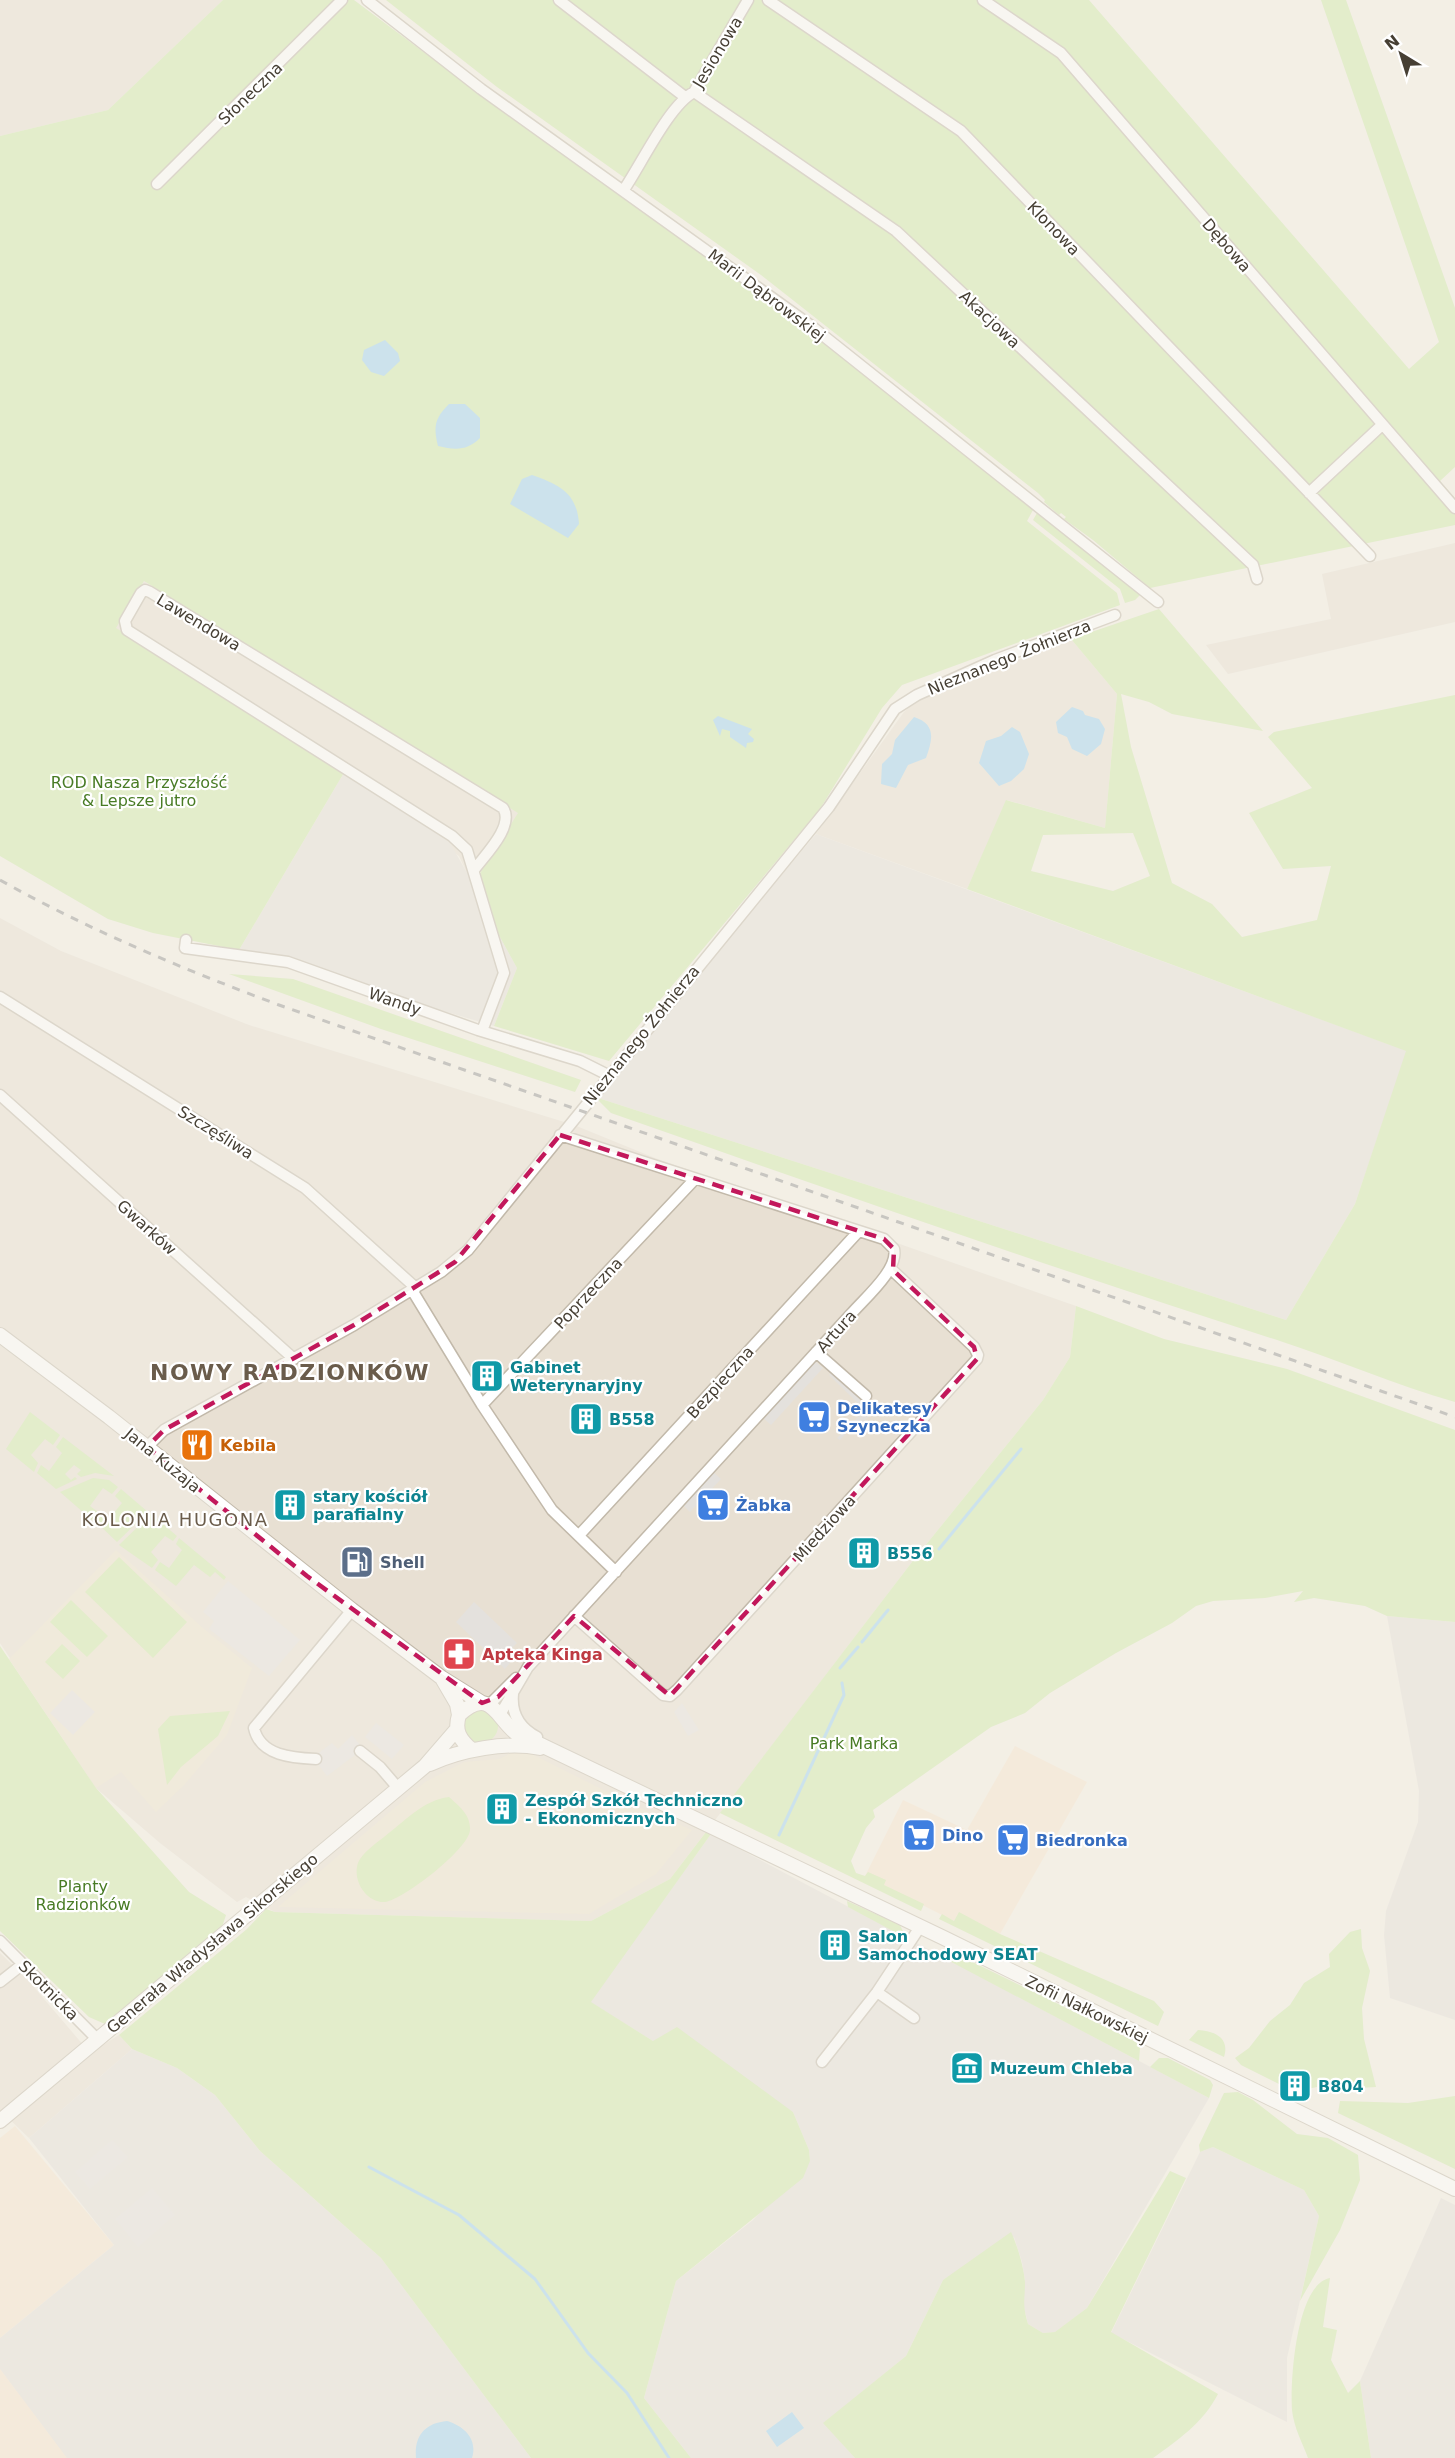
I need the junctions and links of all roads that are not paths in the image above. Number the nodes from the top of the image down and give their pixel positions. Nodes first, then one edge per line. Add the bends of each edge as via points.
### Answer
1 (342, 0) edge
2 (367, 0) edge
3 (559, 0) edge
4 (768, 0) edge
5 (983, 0) edge
6 (746, 1) edge
7 (689, 94) junction
8 (157, 184) dead end
9 (623, 190) junction
10 (1382, 424) junction
11 (1309, 493) junction
12 (1455, 508) edge
13 (1370, 556) dead end
14 (1257, 579) dead end
15 (1158, 602) dead end
16 (1115, 615) dead end
17 (474, 870) junction
18 (186, 940) dead end
19 (0, 997) edge
20 (483, 1031) junction
21 (608, 1075) junction
22 (0, 1095) edge
23 (560, 1135) junction
24 (694, 1180) junction
25 (858, 1232) junction
26 (891, 1269) junction
27 (414, 1289) junction
28 (2, 1342) edge
29 (816, 1352) junction
30 (294, 1359) junction
31 (866, 1396) dead end
32 (482, 1405) junction
33 (147, 1447) junction
34 (582, 1532) dead end
35 (616, 1572) junction
36 (352, 1610) junction
37 (574, 1616) junction
38 (526, 1670) junction
39 (442, 1678) junction
40 (514, 1690) junction
41 (485, 1704) junction
42 (459, 1715) junction
43 (502, 1717) junction
44 (457, 1729) junction
45 (472, 1750) junction
46 (488, 1750) junction
47 (360, 1751) dead end
48 (556, 1752) junction
49 (316, 1759) dead end
50 (425, 1766) junction
51 (398, 1788) junction
52 (920, 1927) junction
53 (0, 1941) edge
54 (23, 1964) junction
55 (0, 1982) edge
56 (877, 1992) junction
57 (914, 2018) dead end
58 (97, 2039) junction
59 (822, 2062) dead end
60 (0, 2121) edge
61 (1455, 2189) edge

1 - 8 street, Słoneczna
2 - 9 street, Marii Dąbrowskiej
3 - 7 street, Akacjowa
4 - 11 street, Klonowa via 961,131
5 - 10 street, Dębowa via 1060,53
6 - 7 street, Jesionowa
7 - 9 street, Jesionowa
7 - 14 street, Akacjowa via 896,231 1253,565
9 - 15 street, Marii Dąbrowskiej via 810,325
10 - 11 street
10 - 12 street, Dębowa
11 - 13 street, Klonowa
16 - 21 street, Nieznanego Żołnierza via 995,660 917,695 895,710 829,807
17 - 17 street, Lawendowa via 467,850 452,836 127,630 125,621 141,593 150,592 502,808 506,814 504,826
17 - 20 street, Lawendowa via 504,973
18 - 20 street, Wandy via 185,948 288,962
19 - 27 street, Szczęśliwa via 305,1188
20 - 21 street, Wandy via 580,1061
21 - 23 street, Nieznanego Żołnierza
22 - 30 street, Gwarków
23 - 24 street
23 - 27 street, Nieznanego Żołnierza via 468,1250
24 - 25 street
24 - 32 street, Poprzeczna
25 - 26 street via 891,1244 896,1254
25 - 34 street, Bezpieczna
26 - 29 street, Artura
26 - 37 street, Miedziowa via 974,1347 978,1355 975,1362 670,1696 663,1695
27 - 30 street, Nieznanego Żołnierza
27 - 32 street, Szczęśliwa
28 - 33 street, Jana Kużaja
29 - 31 street
29 - 35 street, Artura
30 - 33 street, Nieznanego Żołnierza via 164,1430
32 - 35 street, Szczęśliwa via 552,1510
33 - 36 street, Jana Kużaja
35 - 37 street, Artura
36 - 39 street, Jana Kużaja
36 - 49 street via 254,1728 256,1736 276,1754
37 - 38 street, Artura
38 - 40 street, Artura
38 - 41 street, Artura
39 - 41 street, Jana Kużaja
39 - 42 street, Jana Kużaja
40 - 43 street, Artura
40 - 48 street via 513,1707 522,1727
41 - 42 street via 473,1705
41 - 43 street
42 - 44 street
43 - 46 street via 500,1740
43 - 48 street via 516,1733
44 - 45 street via 459,1738
44 - 50 street
45 - 46 street
45 - 50 street
46 - 48 street via 521,1745
47 - 51 street
48 - 52 street, Zofii Nałkowskiej
50 - 51 street, Generała Władysława Sikorskiego
51 - 58 street, Generała Władysława Sikorskiego
52 - 56 street
52 - 61 street, Zofii Nałkowskiej
53 - 54 street, Skotnicka
54 - 55 street
54 - 58 street, Skotnicka
56 - 57 street
56 - 59 street
58 - 60 street, Generała Władysława Sikorskiego

